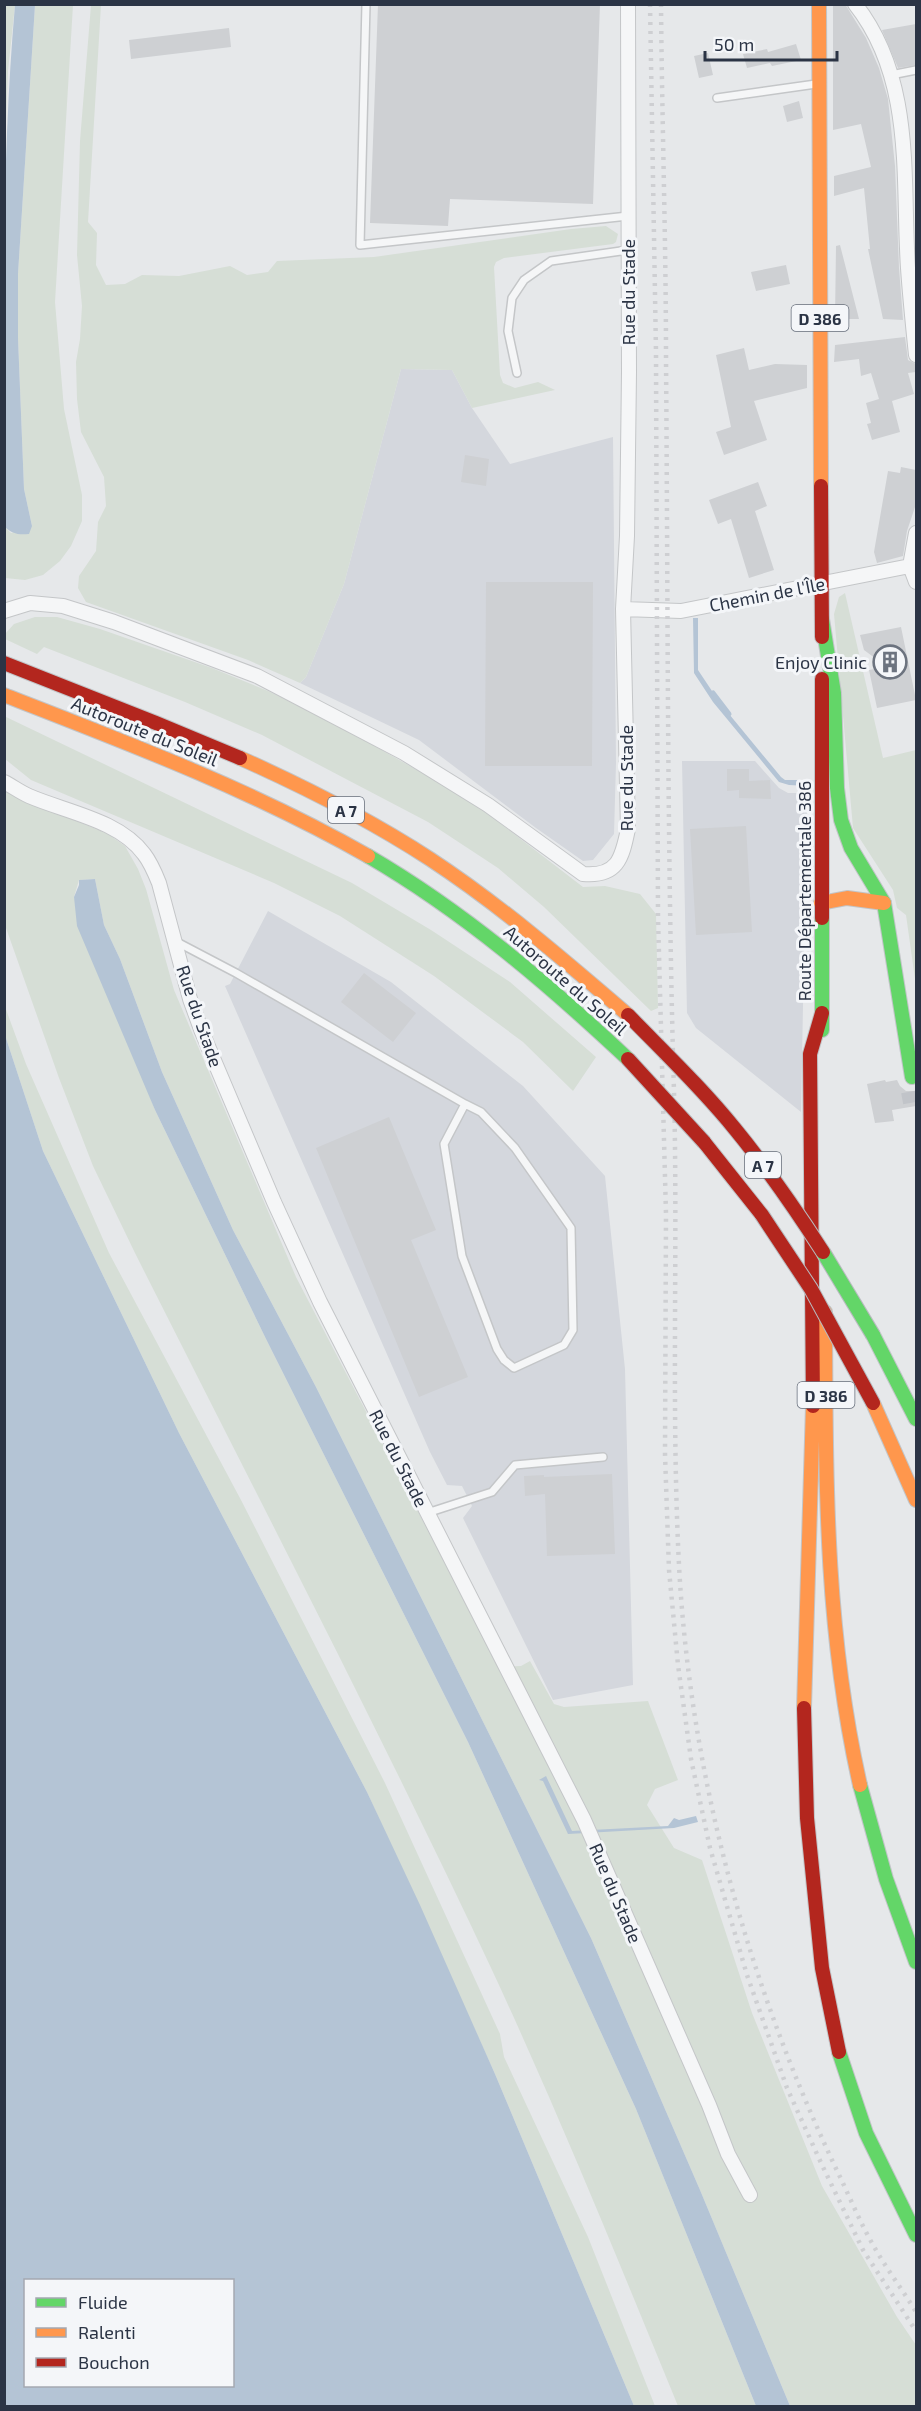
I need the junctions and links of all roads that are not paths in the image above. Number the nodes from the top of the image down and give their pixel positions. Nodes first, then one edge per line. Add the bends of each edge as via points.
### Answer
1 (366, 4) edge
2 (628, 4) edge
3 (819, 4) edge
4 (855, 4) edge
5 (916, 70) edge
6 (891, 75) junction
7 (819, 84) junction
8 (717, 98) dead end
9 (628, 216) junction
10 (628, 250) junction
11 (914, 314) edge
12 (916, 355) edge
13 (517, 373) dead end
14 (916, 533) edge
15 (910, 566) junction
16 (916, 582) edge
17 (822, 583) junction
18 (623, 609) junction
19 (4, 611) edge
20 (822, 620) junction
21 (4, 663) edge
22 (4, 695) edge
23 (4, 782) edge
24 (821, 903) junction
25 (884, 903) junction
26 (175, 941) junction
27 (822, 1013) junction
28 (912, 1077) dead end
29 (465, 1104) junction
30 (916, 1419) edge
31 (603, 1458) dead end
32 (916, 1500) edge
33 (427, 1513) junction
34 (913, 1946) edge
35 (916, 1962) edge
36 (750, 2195) dead end
37 (916, 2235) edge

1 - 9 lane via 360,246
2 - 9 street, Rue du Stade
3 - 7 main road, Route Départementale 386 / D 386
4 - 6 street via 879,44
5 - 6 lane
6 - 11 street via 903,137 908,268
7 - 8 lane
7 - 17 main road, Route Départementale 386 / D 386
9 - 10 street, Rue du Stade
10 - 13 lane via 551,261 524,280 512,298 508,331
10 - 18 street, Rue du Stade
11 - 12 street
14 - 15 street
15 - 16 street
15 - 17 street, Chemin de l'Île
17 - 18 street, Chemin de l'Île via 681,611
17 - 20 main road, Route Départementale 386 / D 386
18 - 19 street, Rue du Stade via 628,829 619,861 609,872 597,875 583,874 571,867 488,805 404,753 257,675 63,606 30,603
20 - 24 main road, Route Départementale 386 / D 386
20 - 25 main road via 834,693 841,820 850,848
21 - 30 main road, Autoroute du Soleil / A 7, bridge via 265,769 373,825 509,915 628,1015 748,1145 846,1288
22 - 32 main road, Autoroute du Soleil / A 7, bridge via 250,794 327,834 386,868 491,939 560,996 628,1059 704,1142 762,1215 811,1289 873,1403
23 - 26 street, Rue du Stade via 26,795 103,825 143,852 159,883
24 - 25 main road via 848,898
24 - 27 main road, Route Départementale 386 / D 386
25 - 28 main road
26 - 29 lane
26 - 33 street, Rue du Stade via 202,1032 274,1202
27 - 34 main road, Route Départementale 386 / D 386 via 828,1563 838,1668 858,1776 880,1862
27 - 37 main road via 810,1054 813,1411 803,1724 807,1818 822,1968 838,2048 866,2133
29 - 29 lane via 481,1112 515,1148 571,1228 573,1330 564,1345 514,1368 497,1349 462,1256 444,1144
31 - 33 lane via 515,1465 492,1492
33 - 36 street, Rue du Stade via 584,1820 728,2154
34 - 35 main road, D 386

